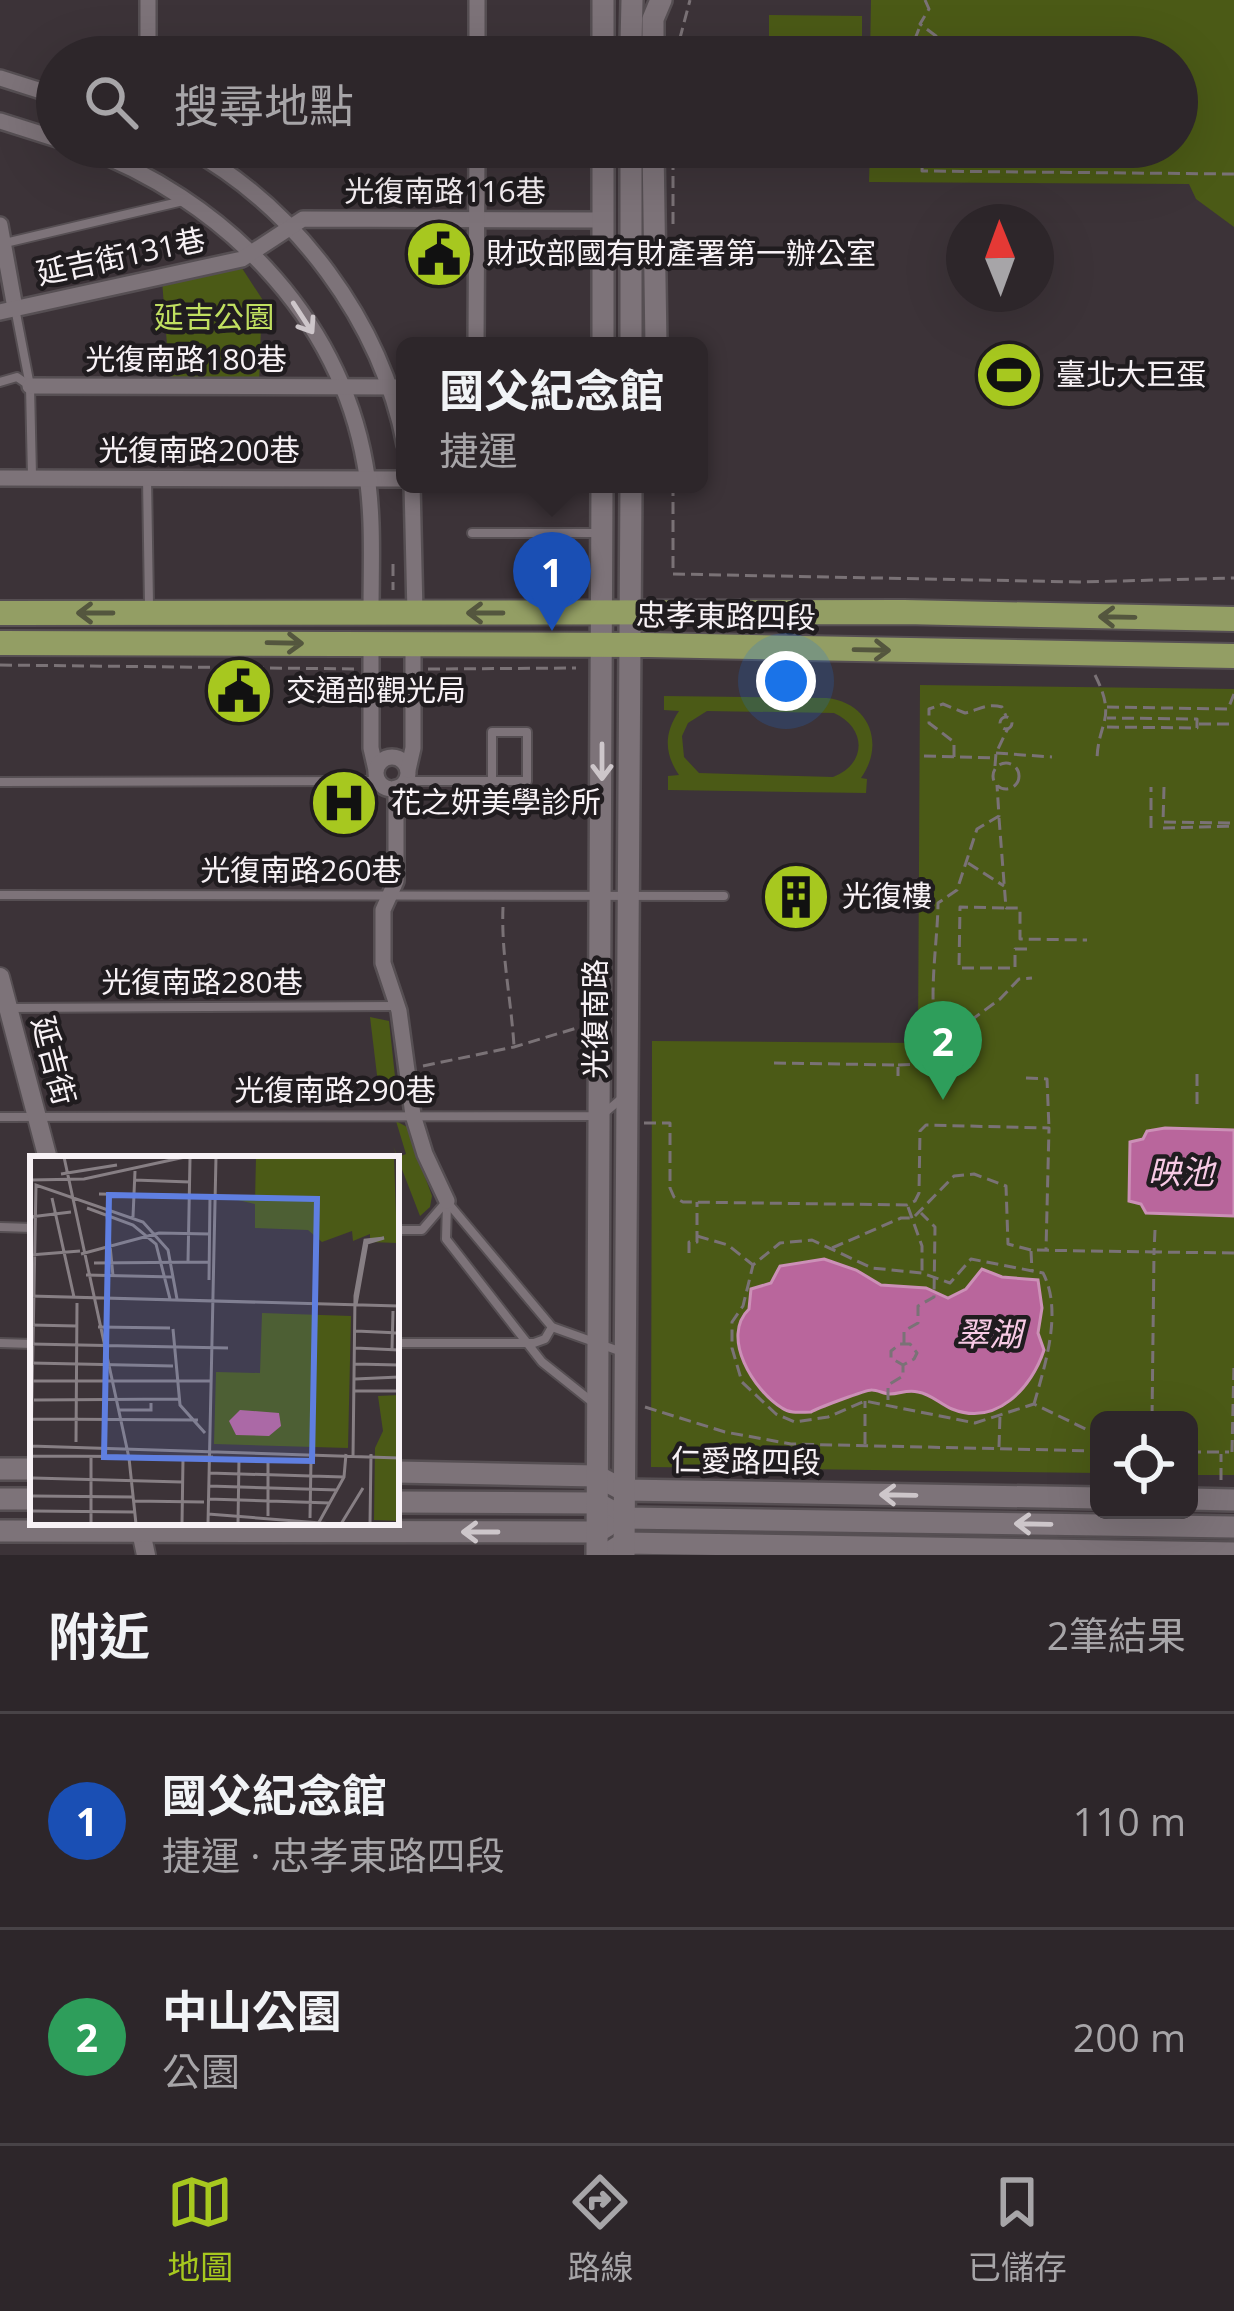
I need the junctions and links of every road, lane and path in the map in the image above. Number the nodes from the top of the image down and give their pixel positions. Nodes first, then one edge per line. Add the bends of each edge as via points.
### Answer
1 (148, 0) edge
2 (477, 0) edge
3 (602, 0) edge
4 (632, 0) edge
5 (661, 0) edge
6 (690, 0) edge
7 (926, 0) edge
8 (920, 24) junction
9 (148, 36) edge
10 (477, 36) edge
11 (603, 36) edge
12 (631, 36) edge
13 (652, 36) edge
14 (681, 36) edge
15 (916, 36) edge
16 (935, 36) edge
17 (0, 78) edge
18 (36, 89) edge
19 (0, 121) edge
20 (36, 132) edge
21 (133, 168) edge
22 (219, 168) edge
23 (477, 168) edge
24 (603, 168) edge
25 (631, 168) edge
26 (653, 168) edge
27 (922, 168) edge
28 (1234, 174) edge
29 (189, 200) junction
30 (476, 219) junction
31 (603, 220) junction
32 (0, 225) edge
33 (290, 227) junction
34 (3, 243) junction
35 (251, 253) junction
36 (8, 310) edge
37 (476, 337) edge
38 (602, 337) edge
39 (631, 337) edge
40 (656, 337) edge
41 (0, 382) edge
42 (396, 385) edge
43 (30, 386) junction
44 (341, 387) junction
45 (396, 387) edge
46 (0, 478) edge
47 (32, 478) junction
48 (147, 478) junction
49 (367, 479) junction
50 (396, 480) edge
51 (410, 493) edge
52 (602, 493) edge
53 (631, 493) edge
54 (673, 493) edge
55 (602, 532) junction
56 (472, 533) dead end
57 (393, 564) dead end
58 (1234, 578) edge
59 (393, 590) dead end
60 (602, 612) junction
61 (0, 613) edge
62 (149, 613) junction
63 (371, 613) junction
64 (415, 613) junction
65 (630, 613) junction
66 (1234, 619) edge
67 (0, 643) edge
68 (602, 644) junction
69 (629, 645) junction
70 (371, 656) junction
71 (413, 656) junction
72 (1234, 656) edge
73 (0, 665) edge
74 (576, 668) dead end
75 (1095, 675) dead end
76 (1234, 694) edge
77 (1107, 707) junction
78 (1231, 709) edge
79 (1107, 718) junction
80 (1232, 722) edge
81 (1197, 724) junction
82 (1107, 727) junction
83 (995, 755) junction
84 (924, 756) dead end
85 (954, 757) junction
86 (1052, 757) dead end
87 (1097, 762) dead end
88 (996, 769) junction
89 (377, 776) junction
90 (403, 780) junction
91 (492, 781) junction
92 (0, 782) edge
93 (997, 785) junction
94 (1151, 787) dead end
95 (1164, 787) dead end
96 (999, 816) junction
97 (1234, 824) edge
98 (1201, 825) junction
99 (1150, 827) dead end
100 (1163, 827) dead end
101 (966, 862) junction
102 (1004, 886) junction
103 (0, 895) edge
104 (390, 895) junction
105 (503, 895) junction
106 (601, 895) junction
107 (627, 895) junction
108 (724, 896) dead end
109 (1006, 908) junction
110 (1087, 940) dead end
111 (1033, 949) dead end
112 (0, 977) edge
113 (1032, 978) dead end
114 (397, 1006) junction
115 (4, 1008) edge
116 (582, 1026) dead end
117 (514, 1047) junction
118 (941, 1053) junction
119 (774, 1063) dead end
120 (898, 1065) junction
121 (423, 1066) dead end
122 (1198, 1068) dead end
123 (898, 1076) dead end
124 (952, 1077) dead end
125 (1026, 1078) dead end
126 (626, 1094) junction
127 (1197, 1103) dead end
128 (413, 1115) junction
129 (601, 1116) junction
130 (0, 1118) edge
131 (37, 1118) junction
132 (644, 1123) dead end
133 (1048, 1128) junction
134 (47, 1156) edge
135 (446, 1202) junction
136 (697, 1202) junction
137 (907, 1205) junction
138 (920, 1212) junction
139 (913, 1218) junction
140 (399, 1230) edge
141 (1155, 1230) dead end
142 (697, 1236) junction
143 (830, 1248) junction
144 (1031, 1250) junction
145 (1046, 1250) junction
146 (1154, 1252) junction
147 (689, 1253) dead end
148 (1234, 1253) edge
149 (753, 1265) junction
150 (1031, 1271) junction
151 (922, 1273) junction
152 (935, 1278) junction
153 (552, 1328) junction
154 (399, 1343) edge
155 (528, 1343) junction
156 (597, 1344) junction
157 (904, 1344) junction
158 (624, 1353) junction
159 (1234, 1363) edge
160 (903, 1365) junction
161 (865, 1401) junction
162 (888, 1403) junction
163 (1034, 1404) junction
164 (597, 1406) junction
165 (644, 1406) dead end
166 (1152, 1411) edge
167 (1000, 1415) junction
168 (1090, 1431) edge
169 (865, 1446) junction
170 (999, 1449) junction
171 (1090, 1450) edge
172 (1198, 1452) edge
173 (1221, 1452) junction
174 (1233, 1452) edge
175 (399, 1472) edge
176 (597, 1475) junction
177 (623, 1490) junction
178 (1227, 1492) edge
179 (1090, 1498) edge
180 (399, 1502) edge
181 (597, 1504) junction
182 (624, 1518) junction
183 (140, 1527) edge
184 (1234, 1527) edge
185 (0, 1531) edge
186 (609, 1548) edge
187 (800, 1550) edge
188 (974, 1552) edge
189 (1230, 1554) edge
190 (146, 1555) edge

1 - 9 street
2 - 10 street
3 - 11 main road
4 - 12 main road
5 - 13 main road
6 - 14 path
7 - 8 path
8 - 15 path
8 - 16 path
17 - 18 street
19 - 20 street
21 - 29 street, 延吉街131巷
22 - 33 street
23 - 30 street
24 - 31 main road
25 - 39 main road
26 - 40 main road
27 - 28 path
29 - 34 lane
29 - 35 street, 延吉街131巷
30 - 31 street, 光復南路116巷
30 - 33 street, 光復南路116巷 via 303,219
30 - 37 street
31 - 38 main road
32 - 34 street
33 - 35 street, 延吉街131巷
33 - 42 street via 326,269
34 - 36 street
35 - 36 street, 延吉街131巷
35 -> 44 street, 延吉街131巷 via 282,285
36 - 43 lane
41 - 43 lane via 17,377
43 - 44 street, 光復南路180巷
43 - 47 lane
44 - 45 street
44 - 49 street, 延吉街131巷
46 - 47 street, 光復南路200巷
47 - 48 street, 光復南路200巷
48 - 49 street, 光復南路200巷
48 - 62 lane
49 - 50 street
49 - 63 street, 延吉街131巷
51 - 64 street
52 - 55 main road, 光復南路
53 - 65 main road, 光復南路
54 - 58 path via 673,574
55 - 56 lane
55 - 60 main road, 光復南路
57 - 59 path
60 -> 64 main road, 忠孝東路四段
60 - 65 main road, 忠孝東路四段
60 - 68 main road, 光復南路
62 -> 61 main road, 忠孝東路四段
62 - 63 main road, 忠孝東路四段
63 - 64 main road, 忠孝東路四段
66 -> 65 main road, 忠孝東路四段
65 - 69 main road, 光復南路
67 -> 70 main road, 忠孝東路四段
68 - 69 main road, 忠孝東路四段
68 - 71 main road, 忠孝東路四段
68 -> 106 main road, 光復南路
69 -> 72 main road, 忠孝東路四段
69 - 107 main road, 光復南路
70 - 71 main road, 忠孝東路四段
70 - 73 path
70 - 89 street
71 - 74 path
71 - 90 street via 413,748
75 - 77 path
76 - 78 path
77 - 78 path
77 - 79 path
79 - 81 path
79 - 82 path
80 - 81 path
81 - 82 path
82 - 87 path
83 - 85 path
83 - 85 path via 1012,723 1002,707 964,713 943,704 929,710 929,723 954,742
83 - 86 path
83 - 88 path
84 - 85 path
88 - 93 path
88 - 93 path via 1009,764 1019,777 1009,789
89 - 90 street via 387,788
89 - 90 street via 392,757 402,761
89 - 92 lane
90 - 91 lane
90 - 104 street
91 - 91 lane via 527,781 527,732 492,732
93 - 96 path
94 - 99 path
95 - 98 path via 1163,822
96 - 101 path via 977,829
96 - 102 path
97 - 98 path
98 - 100 path
101 - 102 path
101 - 118 path via 957,890 938,903
102 - 109 path
103 - 104 lane, 光復南路260巷
104 - 105 lane, 光復南路260巷
104 - 114 street via 383,963
105 - 106 lane, 光復南路260巷
105 - 117 path
106 - 107 lane, 光復南路260巷
106 - 129 main road, 光復南路
107 - 108 lane, 光復南路260巷
107 - 126 main road, 光復南路
109 - 110 path via 1020,908 1020,939
109 - 111 path via 960,907 959,968 1015,968 1015,949
112 - 115 street, 延吉街
113 - 118 path via 1019,979 959,1028
114 - 115 lane, 光復南路280巷
114 - 128 street
115 - 131 street, 延吉街
116 - 117 path
117 - 121 path
118 - 120 path via 924,1064
118 - 124 path
119 - 120 path
120 - 123 path
122 - 127 path
125 - 133 path via 1047,1079
126 - 129 lane
126 - 158 main road, 光復南路
128 - 129 lane, 光復南路290巷
128 - 131 lane, 光復南路290巷
128 - 135 street
129 - 156 main road, 光復南路
130 - 131 lane, 光復南路290巷
131 - 134 street, 延吉街
132 - 136 path via 670,1123 672,1193
133 - 137 path via 926,1126 919,1192
133 - 145 path
135 - 140 lane via 422,1230
135 - 153 lane
135 - 155 lane via 446,1239
136 - 137 path
136 - 142 path
137 - 139 path
138 - 139 path
138 - 144 path via 954,1176 974,1174 1006,1186 1008,1244
138 - 152 path via 935,1227
139 - 143 path
139 - 151 path
141 - 146 path
142 - 147 path
142 - 149 path
143 - 149 path via 812,1240 780,1243
143 - 151 path via 872,1268
144 - 145 path
144 - 150 path
145 - 146 path
146 - 148 path
146 - 166 path
149 - 161 path via 732,1322 742,1382 795,1422
150 - 152 path via 971,1259 950,1283
150 - 163 path via 1049,1286 1049,1348
151 - 152 path
152 - 157 path via 934,1297 919,1306
153 - 155 lane
153 - 156 lane
154 - 155 lane
155 - 164 lane
156 - 158 lane
156 - 164 main road, 光復南路
157 - 160 path via 891,1352
157 - 160 path via 917,1353
158 - 177 main road, 光復南路
159 - 174 path
160 - 162 path via 903,1376 888,1385
161 - 162 path
161 - 169 path
162 - 167 path via 975,1423
163 - 167 path
163 - 168 path
164 - 176 main road, 光復南路
165 - 169 path via 791,1444
167 - 170 path
169 - 170 path
170 - 171 path
172 - 173 path
173 - 174 path
173 - 178 path
175 - 176 main road, 仁愛路四段
176 - 177 main road, 仁愛路四段
176 - 181 main road, 光復南路
179 -> 177 main road, 仁愛路四段
177 - 182 main road, 光復南路
180 - 181 main road, 仁愛路四段
181 - 182 main road, 仁愛路四段
181 - 186 main road, 光復南路
184 -> 182 main road, 仁愛路四段
182 - 186 main road, 仁愛路四段
183 - 185 main road, 仁愛路四段
186 -> 183 main road, 仁愛路四段
183 - 190 street
186 - 187 main road, 仁愛路四段
187 - 188 main road, 仁愛路四段
188 - 189 main road, 仁愛路四段

